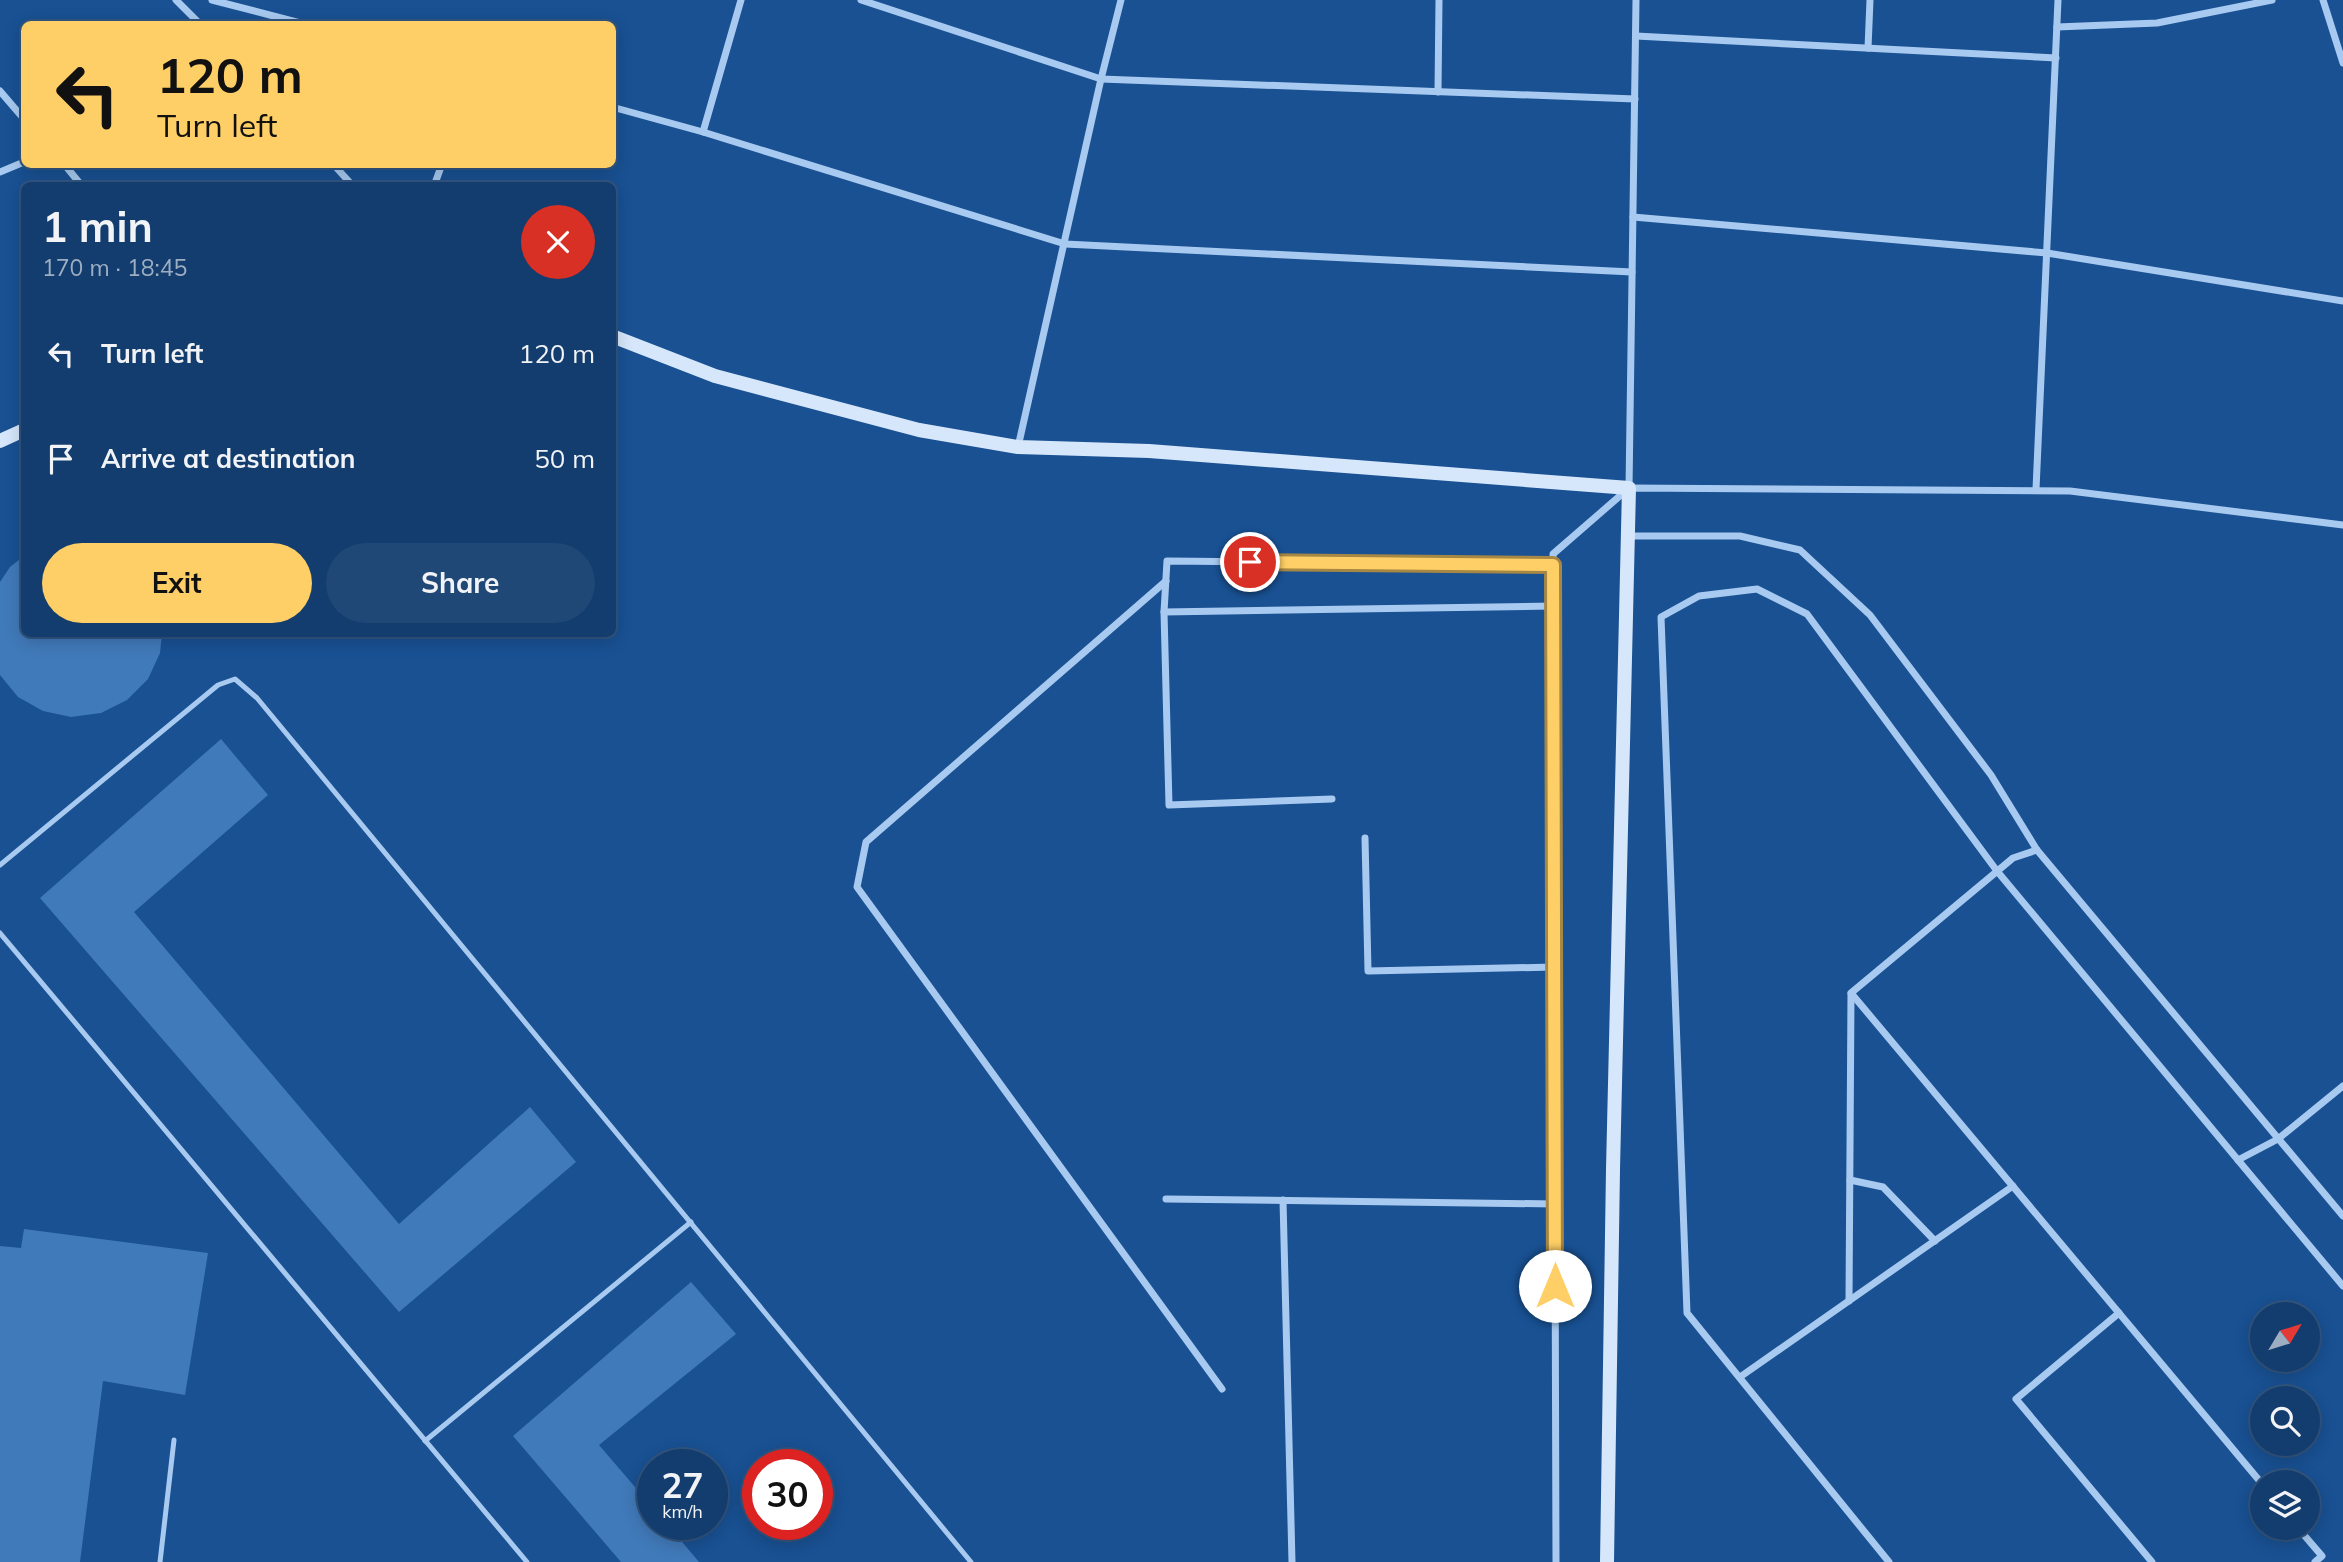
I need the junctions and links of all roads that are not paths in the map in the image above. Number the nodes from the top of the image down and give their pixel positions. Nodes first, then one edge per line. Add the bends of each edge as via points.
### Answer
1 (176, 0) edge
2 (212, 0) edge
3 (741, 0) edge
4 (860, 0) edge
5 (1121, 0) edge
6 (1439, 0) edge
7 (1636, 0) edge
8 (1870, 0) edge
9 (2058, 0) edge
10 (2272, 0) edge
11 (2323, 0) edge
12 (197, 21) edge
13 (292, 21) edge
14 (2057, 27) junction
15 (1636, 36) junction
16 (1868, 48) junction
17 (2056, 58) junction
18 (2343, 63) edge
19 (1101, 79) junction
20 (0, 91) edge
21 (1438, 92) junction
22 (1635, 99) junction
23 (616, 108) edge
24 (21, 116) edge
25 (703, 132) junction
26 (21, 163) edge
27 (67, 168) edge
28 (337, 168) edge
29 (0, 172) edge
30 (79, 182) edge
31 (349, 182) edge
32 (1633, 217) junction
33 (1065, 244) junction
34 (2047, 253) junction
35 (1632, 272) junction
36 (2343, 301) edge
37 (616, 338) edge
38 (21, 431) edge
39 (0, 441) edge
40 (1018, 447) junction
41 (1629, 488) junction
42 (2036, 489) junction
43 (2343, 525) edge
44 (1627, 536) junction
45 (1553, 565) junction
46 (1166, 581) junction
47 (1553, 606) junction
48 (1164, 612) junction
49 (1332, 799) dead end
50 (1364, 838) dead end
51 (2036, 850) junction
52 (0, 865) edge
53 (1997, 871) junction
54 (0, 933) edge
55 (1554, 967) junction
56 (1851, 993) junction
57 (2343, 1086) edge
58 (2278, 1139) junction
59 (2238, 1160) junction
60 (1850, 1180) junction
61 (2013, 1186) junction
62 (1166, 1199) dead end
63 (1283, 1200) junction
64 (1555, 1204) junction
65 (2343, 1216) edge
66 (691, 1222) junction
67 (1935, 1241) junction
68 (2343, 1286) edge
69 (1849, 1301) junction
70 (2119, 1313) junction
71 (1740, 1377) junction
72 (1222, 1389) dead end
73 (174, 1440) dead end
74 (425, 1441) junction
75 (2250, 1470) edge
76 (2308, 1540) edge
77 (160, 1562) edge
78 (527, 1562) edge
79 (971, 1562) edge
80 (1292, 1562) edge
81 (1556, 1562) edge
82 (1607, 1562) edge
83 (1889, 1562) edge
84 (2152, 1562) edge
85 (2315, 1562) edge

1 - 12 street
2 - 13 street
3 - 25 street
4 - 19 street
5 - 19 street
6 - 21 street
7 - 15 street
8 - 16 street
9 - 14 street
10 - 14 street via 2157,23
11 - 18 street
14 - 17 street
15 - 16 street
15 - 22 street
16 - 17 street
17 - 34 street
19 - 21 street
19 - 33 street
20 - 24 street
21 - 22 street
22 - 32 street
23 - 25 street
25 - 33 street
26 - 29 street
27 - 30 street
28 - 31 street
32 - 34 street
32 - 35 street
33 - 35 street
33 - 40 street
34 - 36 street
34 - 42 street
35 - 41 street
37 - 40 street via 715,376 919,430
38 - 39 street
40 - 41 street via 1149,452
41 - 42 street
41 - 44 street
41 - 45 street via 1553,554
42 - 43 street
44 - 51 street via 1740,536 1800,550 1870,615 1991,775
44 - 82 street
45 - 46 street via 1167,561
45 - 47 street
46 - 48 street
46 - 72 street via 866,842 857,887
47 - 48 street
47 - 55 street
48 - 49 street via 1169,805
50 - 55 street via 1368,971
51 - 53 street via 2013,858
51 - 58 street
52 - 66 lane via 218,685 235,679 257,698
53 - 56 street
53 - 59 street
53 - 71 street via 1807,614 1757,589 1699,596 1661,617 1687,1313
54 - 74 lane
55 - 64 street
56 - 60 street
56 - 61 street
57 - 58 street
58 - 59 street
58 - 65 street
59 - 68 street
60 - 67 street via 1884,1187
60 - 69 street
61 - 67 street
61 - 70 street
62 - 63 street
63 - 64 street
63 - 80 street
64 - 81 street
66 - 74 lane
66 - 79 lane
67 - 69 street
69 - 71 street
70 - 75 street
70 - 84 street via 2016,1399
71 - 83 street
73 - 77 lane
74 - 78 lane
76 - 85 street via 2322,1556

